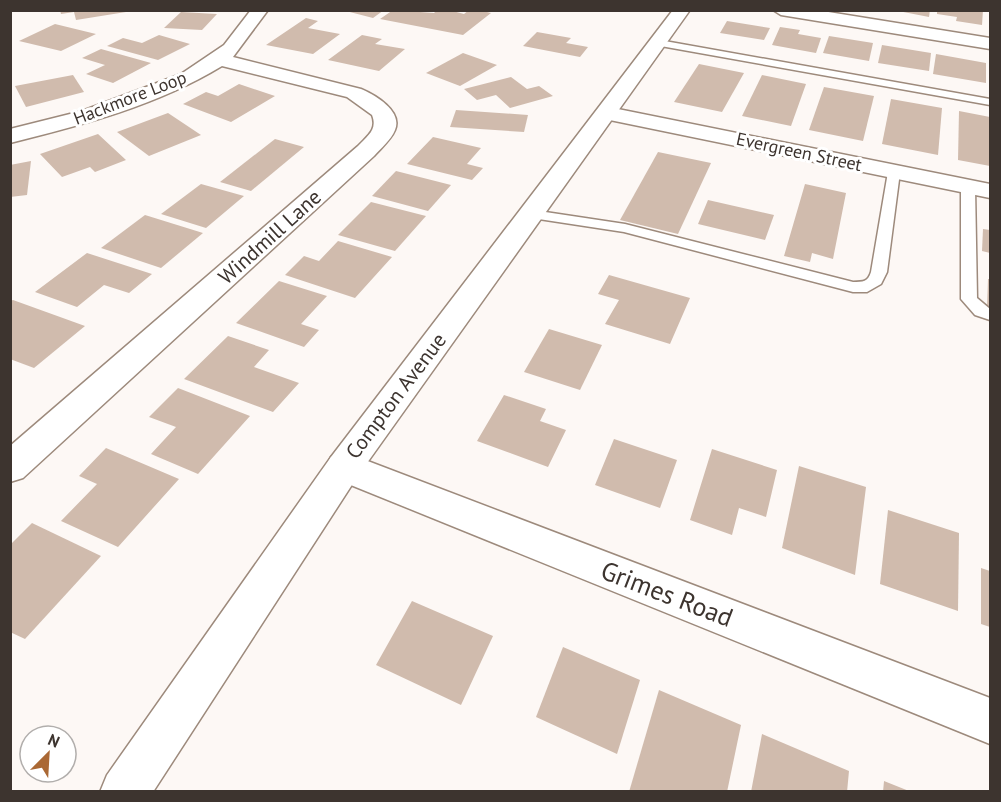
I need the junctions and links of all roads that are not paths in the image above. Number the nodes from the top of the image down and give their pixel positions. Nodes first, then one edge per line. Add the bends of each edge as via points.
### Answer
1 (260, 10) edge
2 (682, 10) edge
3 (781, 10) edge
4 (659, 43) junction
5 (990, 44) edge
6 (219, 59) junction
7 (990, 102) edge
8 (608, 112) junction
9 (10, 136) edge
10 (894, 172) junction
11 (968, 187) junction
12 (990, 191) edge
13 (532, 214) junction
14 (990, 315) edge
15 (344, 467) junction
16 (10, 468) edge
17 (990, 721) edge
18 (124, 792) edge

1 - 6 street, Hackmore Loop
2 - 4 street, Compton Avenue
3 - 5 street
4 - 7 lane
4 - 8 street, Compton Avenue
6 - 9 street, Hackmore Loop via 188,78 124,104
6 - 16 street, Windmill Lane via 354,93 384,116 383,132
8 - 10 street, Evergreen Street
8 - 13 street, Compton Avenue
10 - 11 street, Evergreen Street
10 - 13 lane via 879,272 876,281 867,287 853,287 625,228
11 - 12 street, Evergreen Street
11 - 14 lane via 969,299
13 - 15 street, Compton Avenue
15 - 17 street, Grimes Road
15 - 18 street, Compton Avenue

